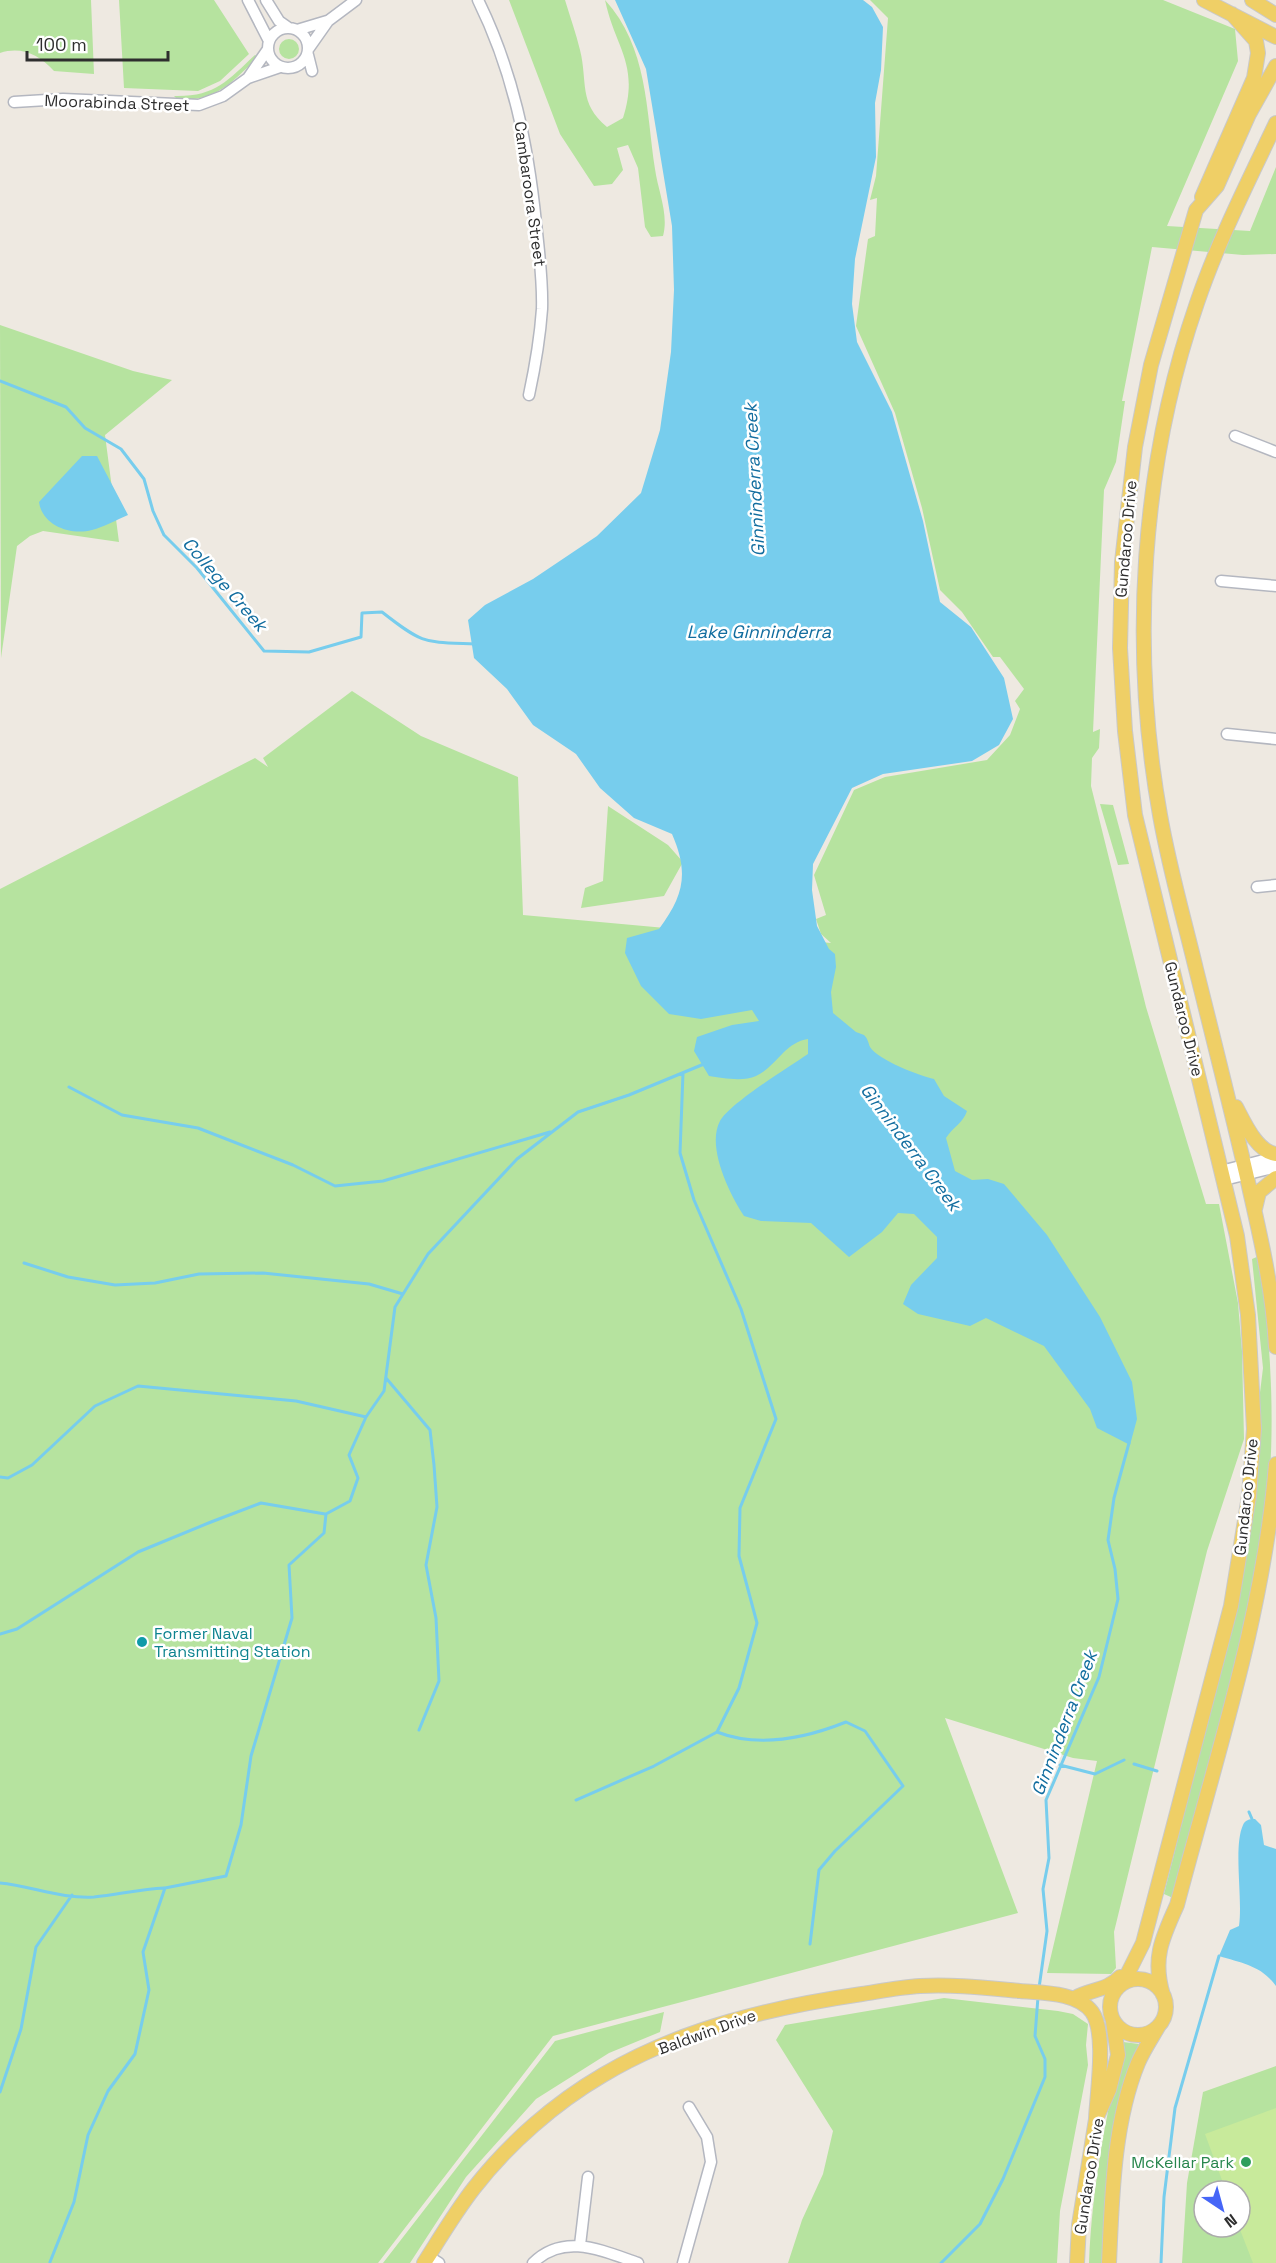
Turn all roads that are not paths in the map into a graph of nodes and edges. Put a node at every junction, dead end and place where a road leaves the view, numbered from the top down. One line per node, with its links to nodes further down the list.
1 (248, 0): 12 (street)
2 (266, 0): 10 (street)
3 (356, 0): 9 (street)
4 (478, 0): 22 (street, Cambaroora Street)
5 (1204, 0): 7 (main road)
6 (1252, 0): 8 (main road)
7 (1232, 14): 11 (main road); 21 (main road)
8 (1276, 15)
9 (328, 21): 10 (street); 13 (street)
10 (293, 29): 12 (street); 13 (street)
11 (1276, 37)
12 (269, 45): 15 (street); 17 (street)
13 (308, 52): 15 (street); 16 (street)
14 (1276, 66): 21 (main road, Gundaroo Drive)
15 (283, 68): 17 (street); 18 (street)
16 (312, 70)
17 (248, 78): 19 (street, Moorabinda Street)
18 (297, 78)
19 (14, 102)
20 (1276, 123): 31 (main road, Gundaroo Drive)
21 (1196, 210): 35 (main road, Gundaroo Drive)
22 (529, 395)
23 (1235, 436): 24 (street)
24 (1276, 452)
25 (1221, 581): 26 (street)
26 (1276, 586)
27 (1227, 734): 28 (street)
28 (1276, 739)
29 (1276, 885): 30 (street)
30 (1257, 887)
31 (1225, 1083): 32 (main road); 34 (main road, Gundaroo Drive)
32 (1276, 1156): 34 (street)
33 (1276, 1167): 34 (street)
34 (1245, 1170): 35 (street); 37 (main road, Gundaroo Drive)
35 (1223, 1176): 40 (main road, Gundaroo Drive)
36 (1276, 1178): 37 (main road)
37 (1255, 1212): 38 (main road, Gundaroo Drive)
38 (1276, 1347)
39 (1276, 1464): 42 (main road, Gundaroo Drive)
40 (1143, 1943): 41 (main road, Gundaroo Drive); 43 (main road, Baldwin Drive)
41 (1123, 1983): 42 (main road); 44 (main road)
42 (1163, 1995): 45 (main road)
43 (1076, 1998): 47 (main road); 50 (main road, Baldwin Drive)
44 (1113, 2021): 45 (main road); 47 (main road, Gundaroo Drive)
45 (1158, 2027): 55 (main road, Gundaroo Drive)
46 (689, 2108): 53 (street)
47 (1096, 2119): 54 (main road, Gundaroo Drive)
48 (588, 2177): 49 (street)
49 (580, 2245): 51 (street); 52 (street)
50 (431, 2261)
51 (533, 2263)
52 (639, 2263)
53 (683, 2263)
54 (1077, 2263)
55 (1109, 2263)

